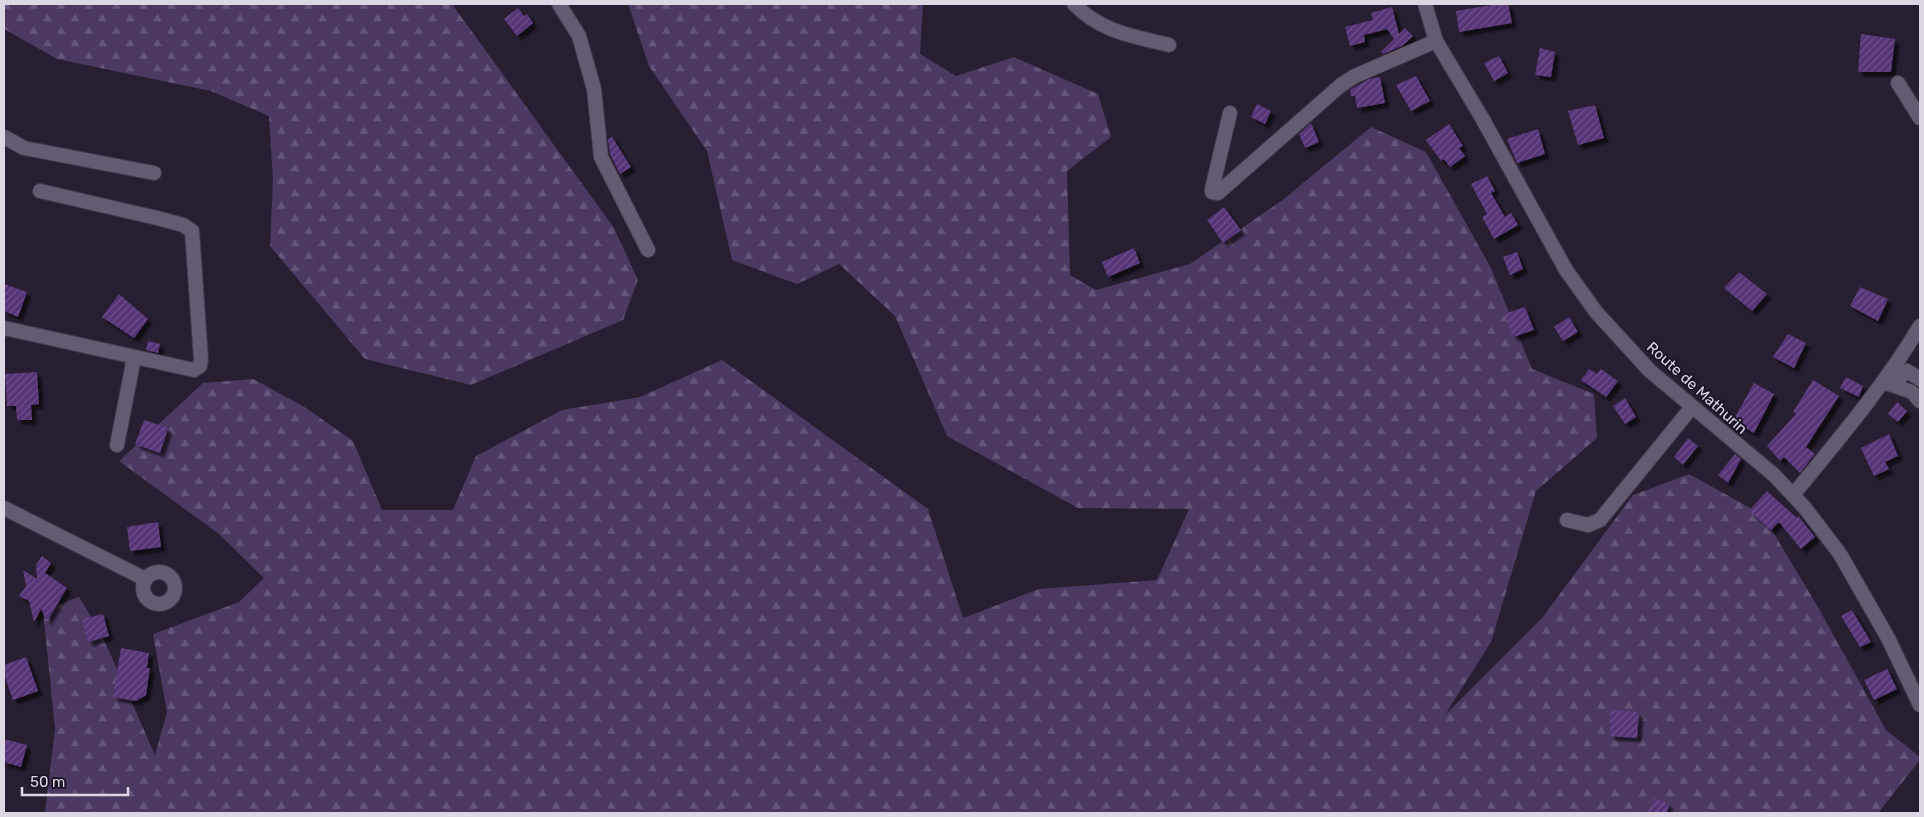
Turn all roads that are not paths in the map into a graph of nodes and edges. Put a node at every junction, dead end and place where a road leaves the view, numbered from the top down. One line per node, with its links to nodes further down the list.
1 (559, 4): 12 (street)
2 (1074, 4): 5 (street)
3 (1425, 4): 4 (street, Route de Mathurin)
4 (1436, 41): 7 (street); 19 (street, Route de Mathurin)
5 (1169, 45)
6 (1898, 84): 8 (street)
7 (1230, 113)
8 (1920, 118)
9 (4, 137): 10 (street)
10 (154, 173)
11 (40, 191): 15 (street)
12 (648, 250)
13 (1920, 326): 17 (street)
14 (4, 328): 15 (street)
15 (134, 358): 20 (street)
16 (1920, 379): 17 (street)
17 (1889, 384): 18 (street); 21 (street)
18 (1920, 401)
19 (1692, 407): 21 (street, Route de Mathurin); 23 (street)
20 (117, 445)
21 (1794, 494): 25 (street, Route de Mathurin)
22 (4, 508): 24 (street)
23 (1567, 520)
24 (144, 579)
25 (1920, 705)

